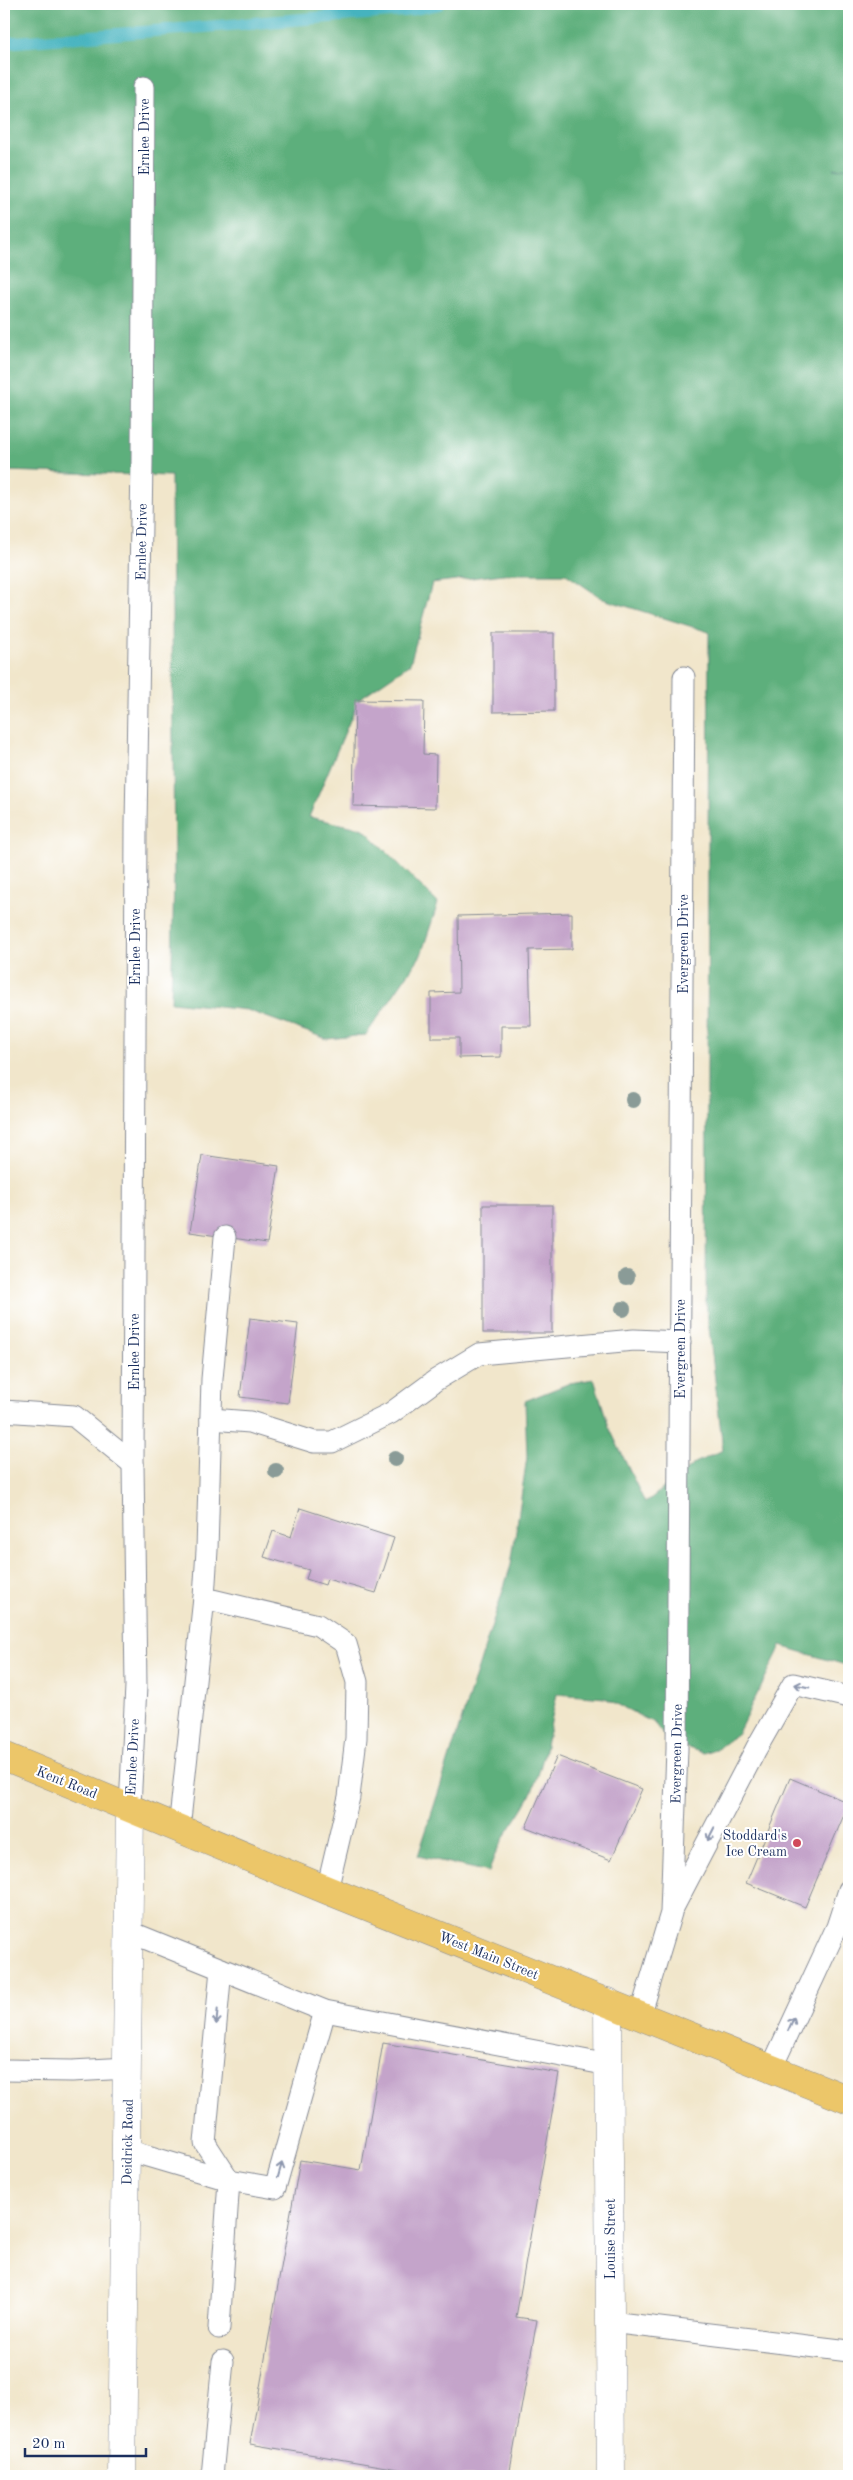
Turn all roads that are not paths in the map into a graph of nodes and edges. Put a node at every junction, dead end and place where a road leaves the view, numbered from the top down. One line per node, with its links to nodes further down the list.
1 (144, 87): 7 (lane, Ernlee Drive)
2 (684, 677): 4 (lane, Evergreen Drive)
3 (225, 1237): 6 (lane)
4 (680, 1342): 6 (lane); 15 (lane, Evergreen Drive)
5 (4, 1410): 7 (lane)
6 (211, 1419): 8 (lane)
7 (133, 1464): 11 (lane, Ernlee Drive)
8 (204, 1598): 12 (lane); 13 (lane)
9 (849, 1697): 15 (lane, one-way to 15)
10 (4, 1756): 11 (main road, Kent Road)
11 (130, 1807): 12 (main road, West Main Street); 16 (street, Deidrick Road)
12 (179, 1829): 13 (main road, West Main Street)
13 (327, 1890): 18 (main road, West Main Street)
14 (849, 1890): 23 (lane, one-way to 14)
15 (671, 1912): 20 (lane, Evergreen Drive)
16 (130, 1932): 17 (lane); 22 (street, Deidrick Road)
17 (221, 1969): 19 (lane); 27 (lane, one-way to 27)
18 (608, 2002): 20 (main road, West Main Street); 21 (street, Louise Street)
19 (325, 2011): 21 (lane); 27 (lane, one-way to 19)
20 (640, 2016): 23 (main road, West Main Street)
21 (609, 2066): 28 (street, Louise Street)
22 (128, 2068): 24 (lane); 26 (street, Deidrick Road)
23 (772, 2069): 25 (main road, West Main Street)
24 (4, 2070)
25 (849, 2100)
26 (127, 2150): 27 (lane); 32 (street, Deidrick Road)
27 (228, 2180): 29 (lane)
28 (610, 2322): 30 (lane); 34 (street, Louise Street)
29 (219, 2328)
30 (849, 2351)
31 (223, 2361): 33 (lane)
32 (122, 2476)
33 (212, 2476)
34 (611, 2476)

